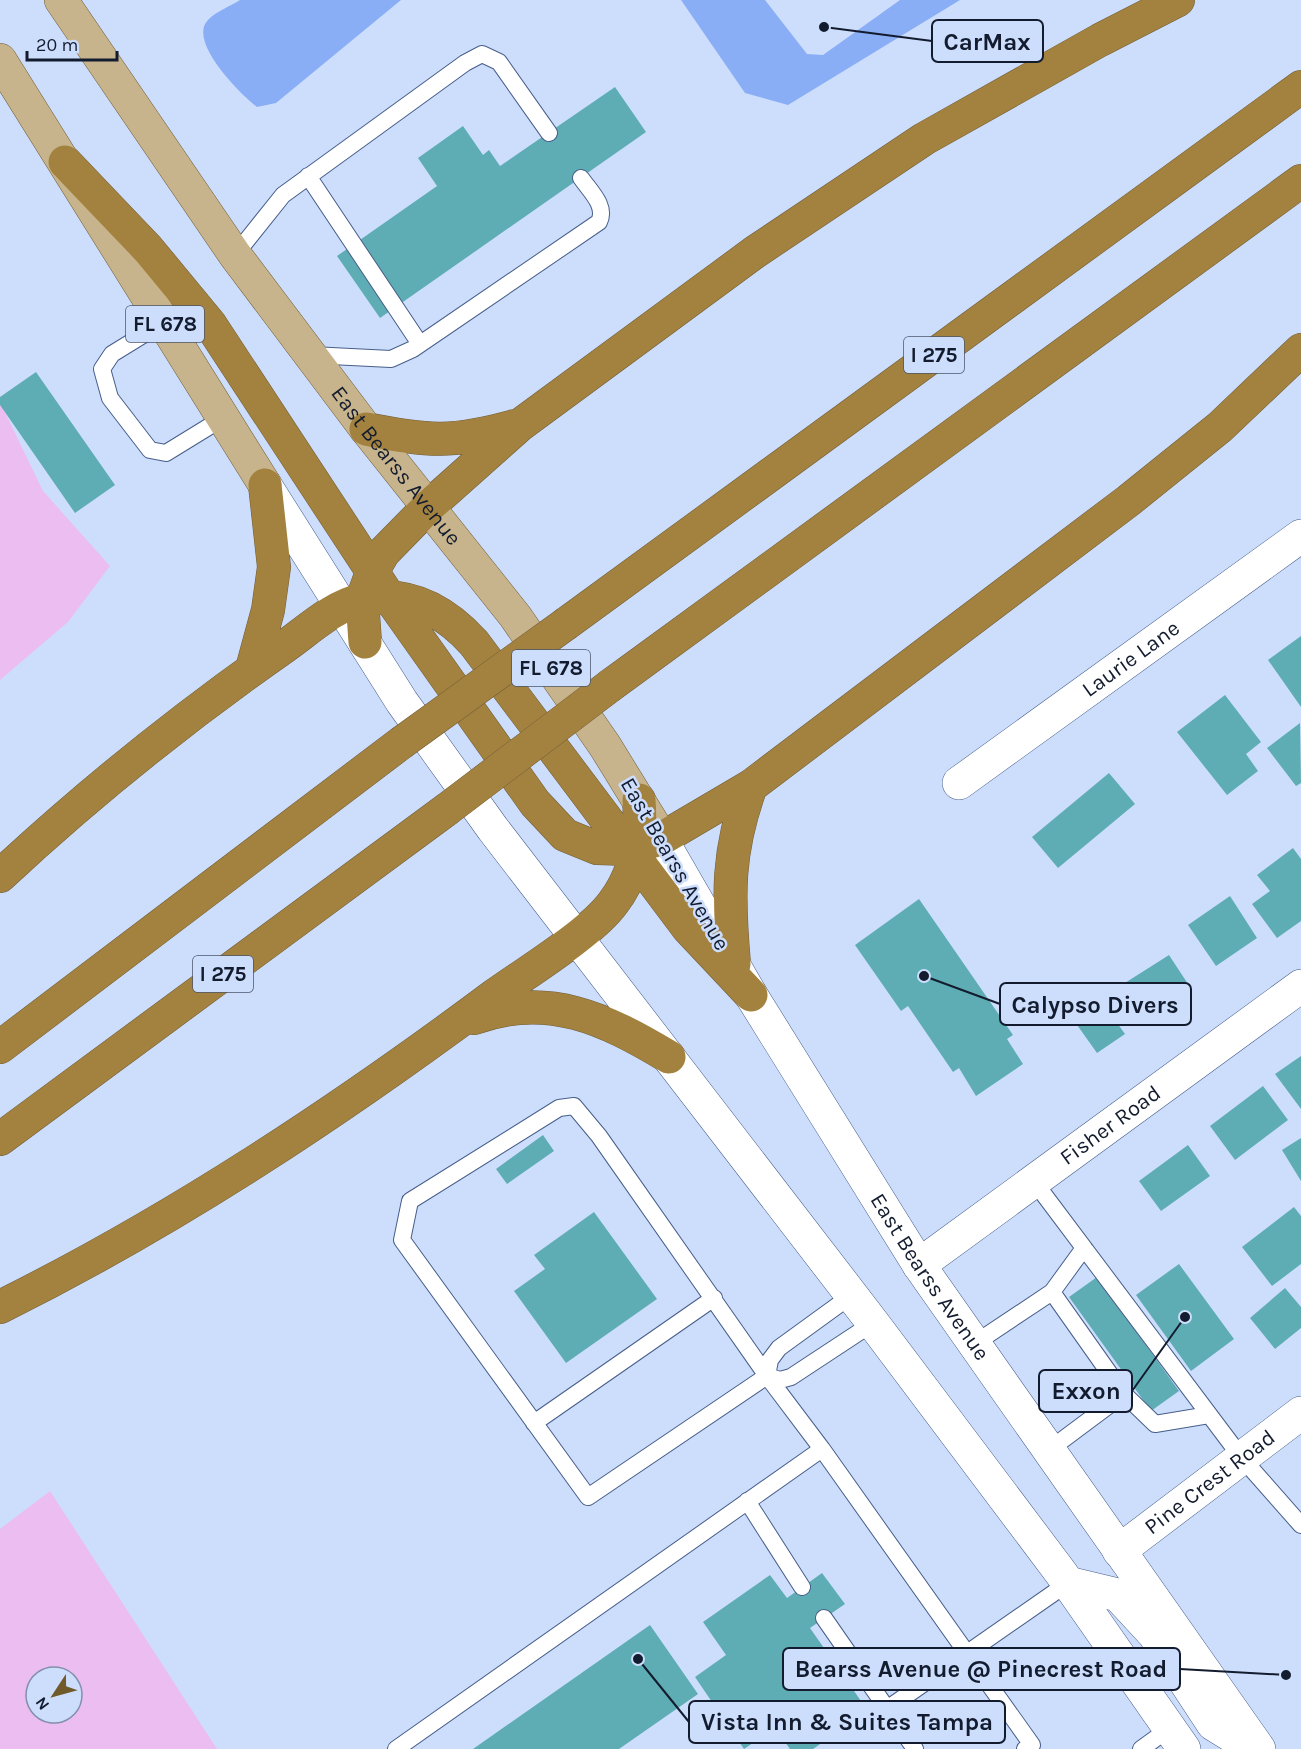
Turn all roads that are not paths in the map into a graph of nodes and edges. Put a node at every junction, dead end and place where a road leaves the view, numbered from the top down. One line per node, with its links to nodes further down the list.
1 (61, 0): 10 (main road, East Bearss Avenue / FL 678)
2 (1178, 0): 16 (highway)
3 (0, 60): 6 (main road, FL 678)
4 (1301, 87): 33 (highway, I 275, bridge)
5 (549, 133): 7 (lane)
6 (65, 162): 11 (main road, FL 678); 21 (highway)
7 (308, 176): 10 (lane); 12 (lane)
8 (581, 178): 12 (lane)
9 (1301, 181): 35 (highway, I 275, bridge)
10 (235, 255): 14 (main road, East Bearss Avenue / FL 678)
11 (164, 322): 15 (main road, FL 678); 15 (lane)
12 (420, 344): 14 (lane)
13 (1301, 350): 25 (highway)
14 (310, 355): 17 (main road, East Bearss Avenue / FL 678)
15 (223, 418): 18 (main road, FL 678)
16 (520, 425): 17 (highway); 19 (highway)
17 (366, 429): 19 (main road, East Bearss Avenue / FL 678)
18 (265, 485): 21 (main road, FL 678); 23 (highway)
19 (428, 507): 21 (highway); 26 (main road, East Bearss Avenue / FL 678)
20 (1301, 536): 24 (main road, Laurie Lane)
21 (366, 594): 22 (highway); 23 (highway); 26 (highway); 26 (highway)
22 (365, 642): 28 (main road)
23 (252, 669): 27 (highway)
24 (959, 783)
25 (751, 786): 26 (highway); 29 (highway)
26 (640, 848): 28 (highway); 29 (main road, East Bearss Avenue / FL 678); 31 (highway)
27 (0, 876)
28 (575, 937): 32 (highway); 34 (main road)
29 (734, 964): 31 (main road, East Bearss Avenue / FL 678)
30 (1301, 986): 36 (main road, Fisher Road)
31 (752, 995): 38 (main road, East Bearss Avenue / FL 678)
32 (455, 1025): 34 (highway); 42 (highway)
33 (0, 1047)
34 (669, 1057): 40 (main road)
35 (0, 1139)
36 (1033, 1180): 37 (lane); 38 (main road, Fisher Road)
37 (1084, 1248): 39 (lane); 48 (lane)
38 (919, 1265): 44 (main road, East Bearss Avenue / FL 678)
39 (1052, 1292): 44 (lane); 46 (lane)
40 (852, 1295): 43 (main road); 45 (lane)
41 (714, 1298): 45 (lane); 49 (lane); 49 (lane)
42 (0, 1307)
43 (873, 1323): 45 (lane); 56 (main road)
44 (974, 1344): 51 (main road, East Bearss Avenue / FL 678)
45 (767, 1376): 49 (lane); 50 (lane)
46 (1124, 1394): 48 (lane); 51 (lane)
47 (1301, 1413): 52 (main road, Pine Crest Road)
48 (1209, 1415): 52 (lane)
49 (534, 1423)
50 (822, 1449): 53 (lane); 59 (lane)
51 (1049, 1450): 55 (main road, East Bearss Avenue / FL 678)
52 (1241, 1458): 54 (lane); 55 (main road, Pine Crest Road)
53 (747, 1501): 57 (lane); 62 (lane)
54 (1301, 1525)
55 (1119, 1551): 67 (main road, East Bearss Avenue / FL 678)
56 (1068, 1583): 59 (lane); 61 (main road); 66 (main road)
57 (802, 1587)
58 (824, 1618): 60 (lane)
59 (968, 1651): 60 (lane); 64 (lane)
60 (887, 1709): 63 (lane)
61 (1177, 1739): 65 (lane)
62 (396, 1749)
63 (915, 1749)
64 (1025, 1749)
65 (1141, 1749)
66 (1253, 1749)
67 (1259, 1749)

